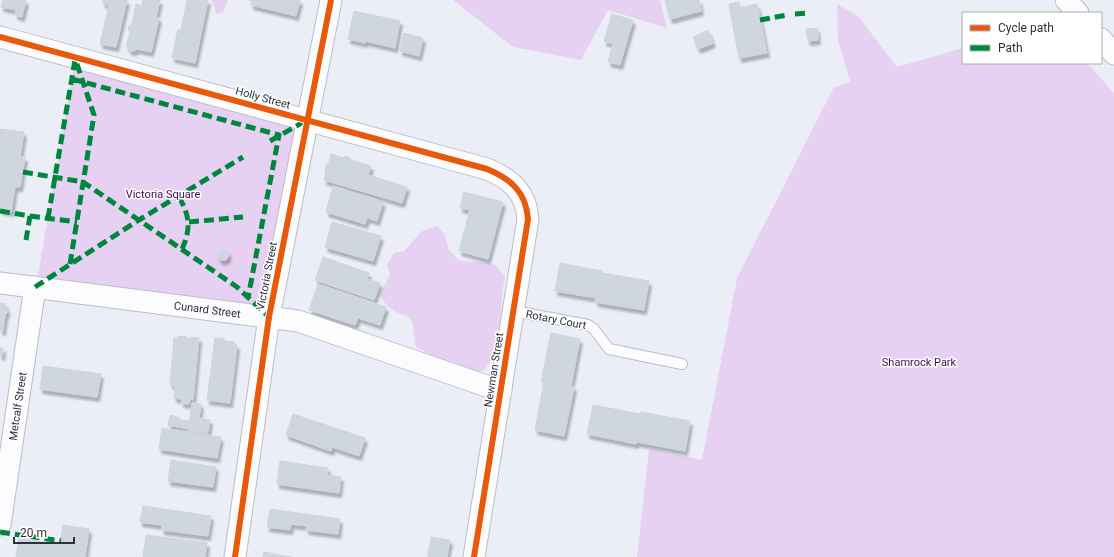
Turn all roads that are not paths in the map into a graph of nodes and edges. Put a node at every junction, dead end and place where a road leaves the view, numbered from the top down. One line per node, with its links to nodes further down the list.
1 (331, 0): 7 (street, Victoria Street)
2 (1066, 0): 3 (street)
3 (1077, 12)
4 (0, 37): 7 (street, Holly Street)
5 (1102, 40): 6 (street)
6 (1114, 54)
7 (307, 120): 8 (street, Holly Street); 12 (street, Victoria Street)
8 (517, 188): 11 (street, Newman Street)
9 (0, 283): 10 (street, Cunard Street)
10 (36, 287): 12 (street, Cunard Street); 15 (street, Metcalf Street)
11 (514, 311): 13 (lane, Rotary Court); 14 (street, Newman Street)
12 (269, 317): 14 (street, Cunard Street); 16 (street, Victoria Street)
13 (682, 364)
14 (501, 391): 17 (street, Newman Street)
15 (0, 525)
16 (235, 557)
17 (474, 557)

